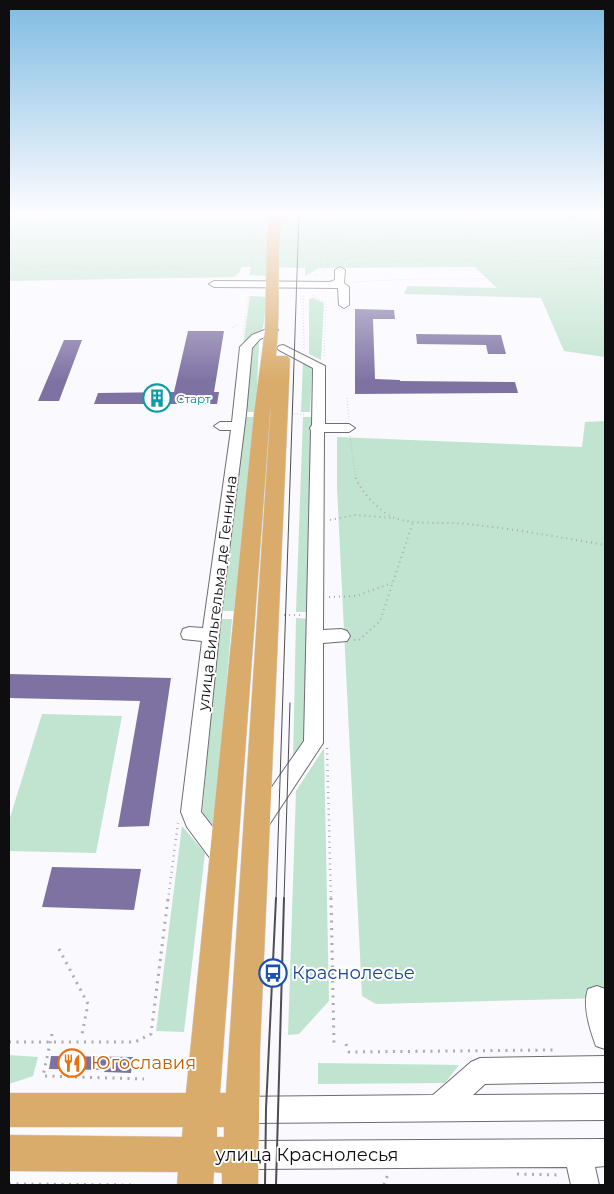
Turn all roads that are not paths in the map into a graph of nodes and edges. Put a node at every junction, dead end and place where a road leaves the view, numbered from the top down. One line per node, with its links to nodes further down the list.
1 (282, 270): 6 (main road, улица Вильгельма де Геннина)
2 (288, 270): 6 (main road, улица Вильгельма де Геннина)
3 (341, 270): 5 (lane)
4 (214, 284): 6 (lane)
5 (336, 285): 6 (street); 7 (street)
6 (288, 289): 8 (main road, улица Вильгельма де Геннина); 9 (main road, улица Вильгельма де Геннина)
7 (344, 305)
8 (272, 330): 11 (street, улица Вильгельма де Геннина); 19 (main road, улица Вильгельма де Геннина)
9 (283, 348): 12 (street); 18 (main road, улица Вильгельма де Геннина)
10 (220, 426): 11 (street)
11 (238, 426): 15 (street, улица Вильгельма де Геннина)
12 (316, 428): 13 (street); 17 (street)
13 (349, 428)
14 (188, 634): 15 (street)
15 (212, 634): 19 (street, улица Вильгельма де Геннина)
16 (341, 636): 17 (street)
17 (315, 637): 18 (street)
18 (256, 828): 27 (main road, улица Вильгельма де Геннина)
19 (224, 860): 25 (main road, улица Вильгельма де Геннина)
20 (597, 998): 21 (street)
21 (605, 1037)
22 (605, 1069): 23 (street)
23 (440, 1106): 24 (street); 27 (street)
24 (605, 1107)
25 (201, 1109): 26 (main road); 27 (main road); 31 (main road, улица Вильгельма де Геннина)
26 (9, 1110)
27 (242, 1110): 32 (main road, улица Вильгельма де Геннина)
28 (9, 1153): 31 (main road, улица Краснолесья)
29 (578, 1153): 30 (street, улица Краснолесья); 32 (street, улица Краснолесья); 33 (street)
30 (605, 1153)
31 (196, 1170): 32 (main road, улица Краснолесья)
32 (240, 1170)
33 (585, 1185)

